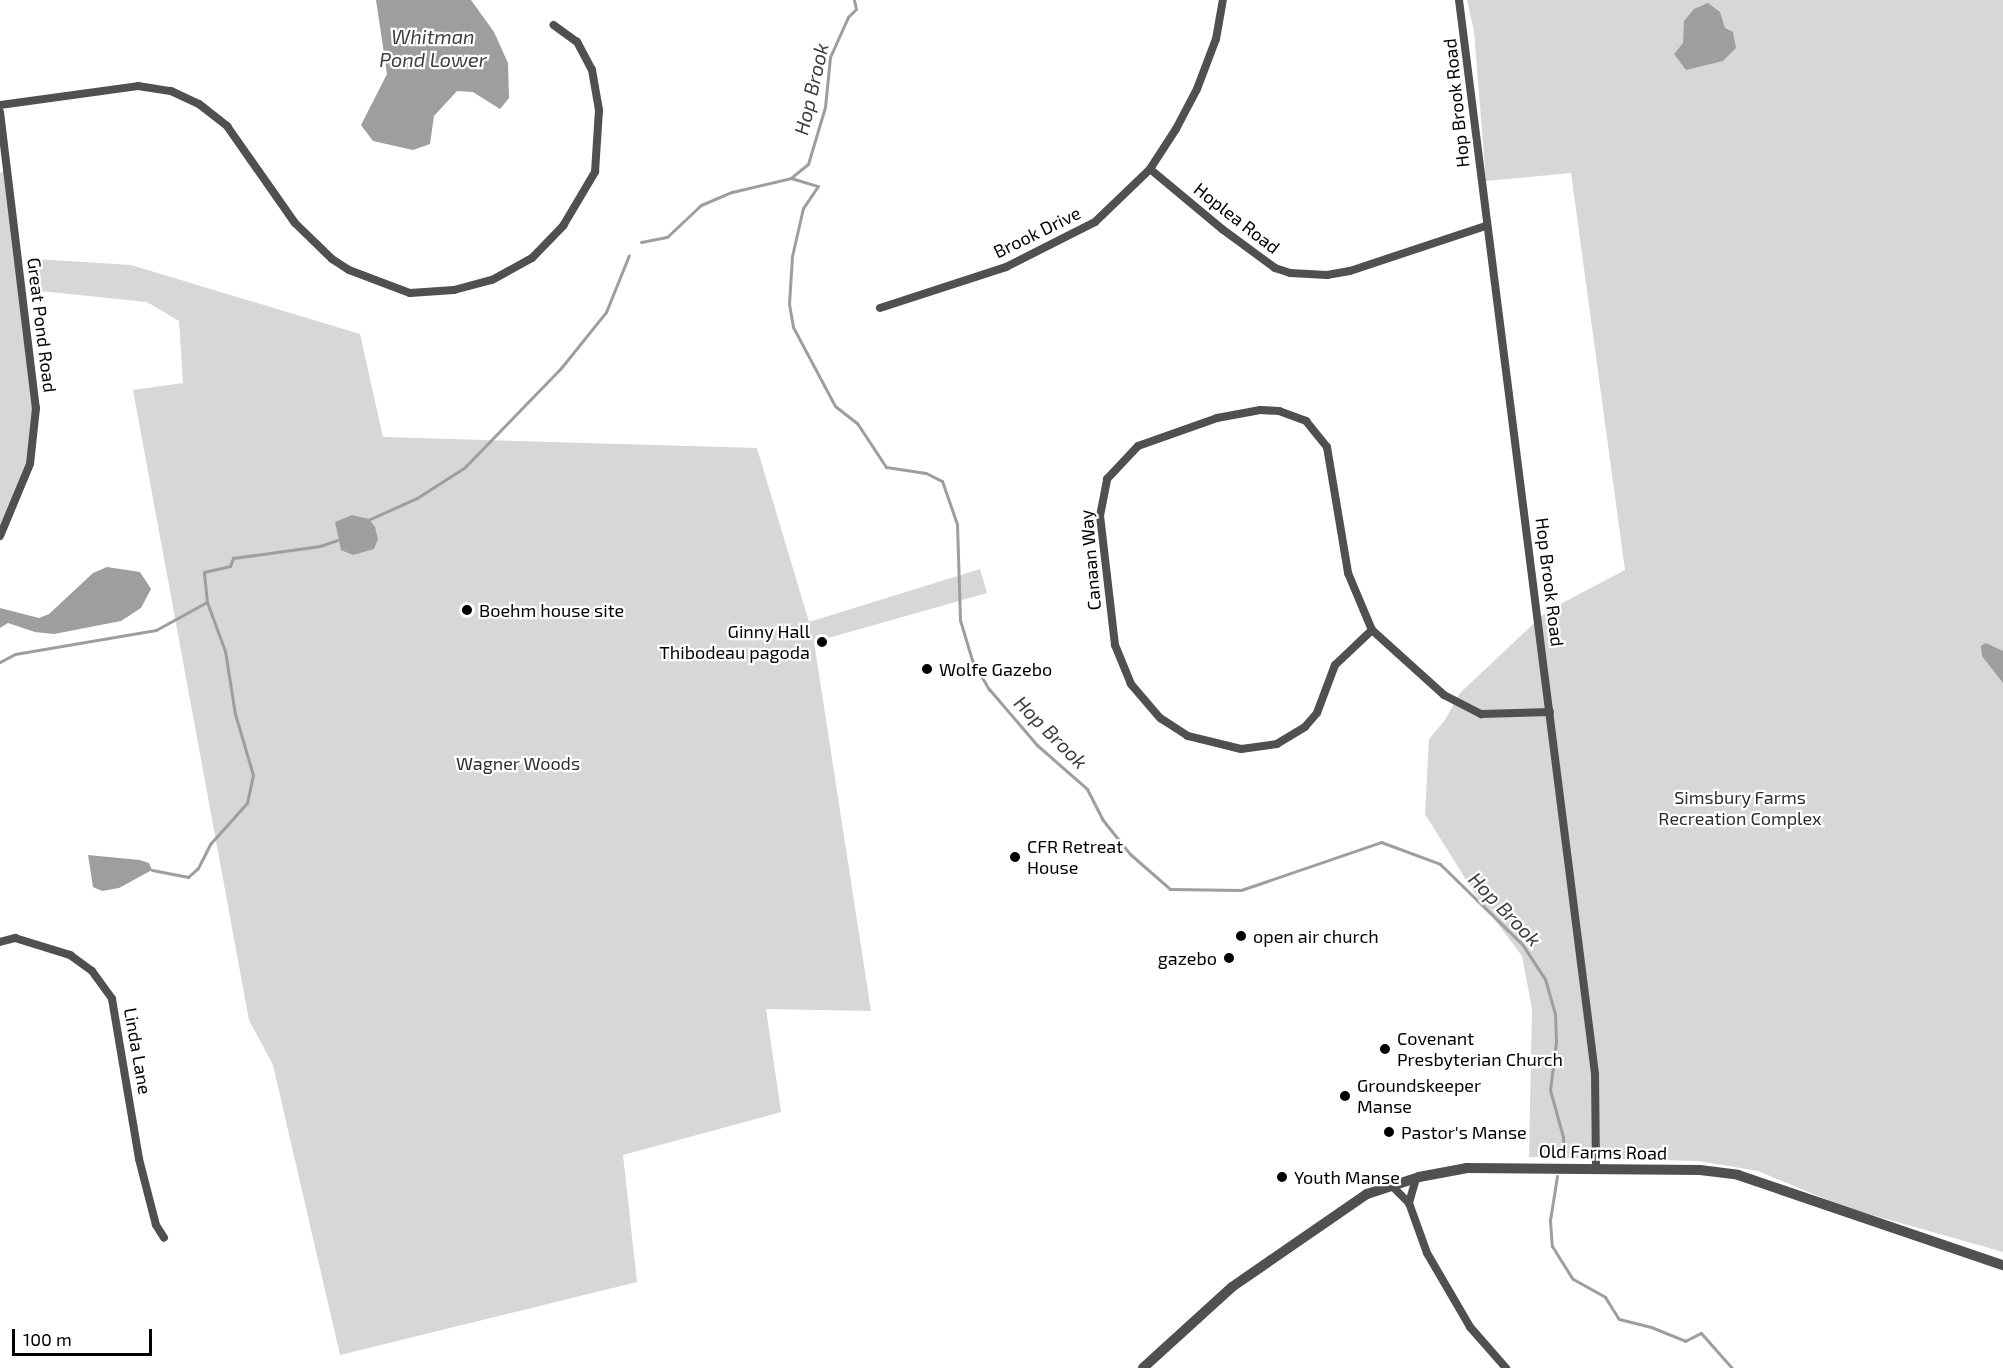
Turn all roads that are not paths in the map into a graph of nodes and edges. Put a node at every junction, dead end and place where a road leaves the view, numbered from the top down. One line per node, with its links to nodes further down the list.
1 (1224, 0): 6 (street, Brook Drive)
2 (1459, 0): 7 (street, Hop Brook Road)
3 (554, 25): 4 (street)
4 (0, 105)
5 (0, 112): 9 (street, Great Pond Road)
6 (1150, 169): 7 (street, Hoplea Road); 8 (street, Brook Drive)
7 (1485, 226): 11 (street, Hop Brook Road)
8 (880, 308)
9 (0, 536)
10 (1372, 630): 10 (street, Canaan Way); 11 (street, Canaan Way)
11 (1550, 712): 13 (street, Hop Brook Road)
12 (0, 942): 17 (street, Linda Lane)
13 (1596, 1168): 14 (street, Old Farms Road); 18 (street, Old Farms Road)
14 (1416, 1179): 15 (street, Old Farms Road); 16 (street)
15 (1392, 1186): 16 (street); 19 (street, Old Farms Road)
16 (1409, 1203): 20 (street)
17 (164, 1238)
18 (2003, 1265)
19 (1143, 1368)
20 (1506, 1368)

